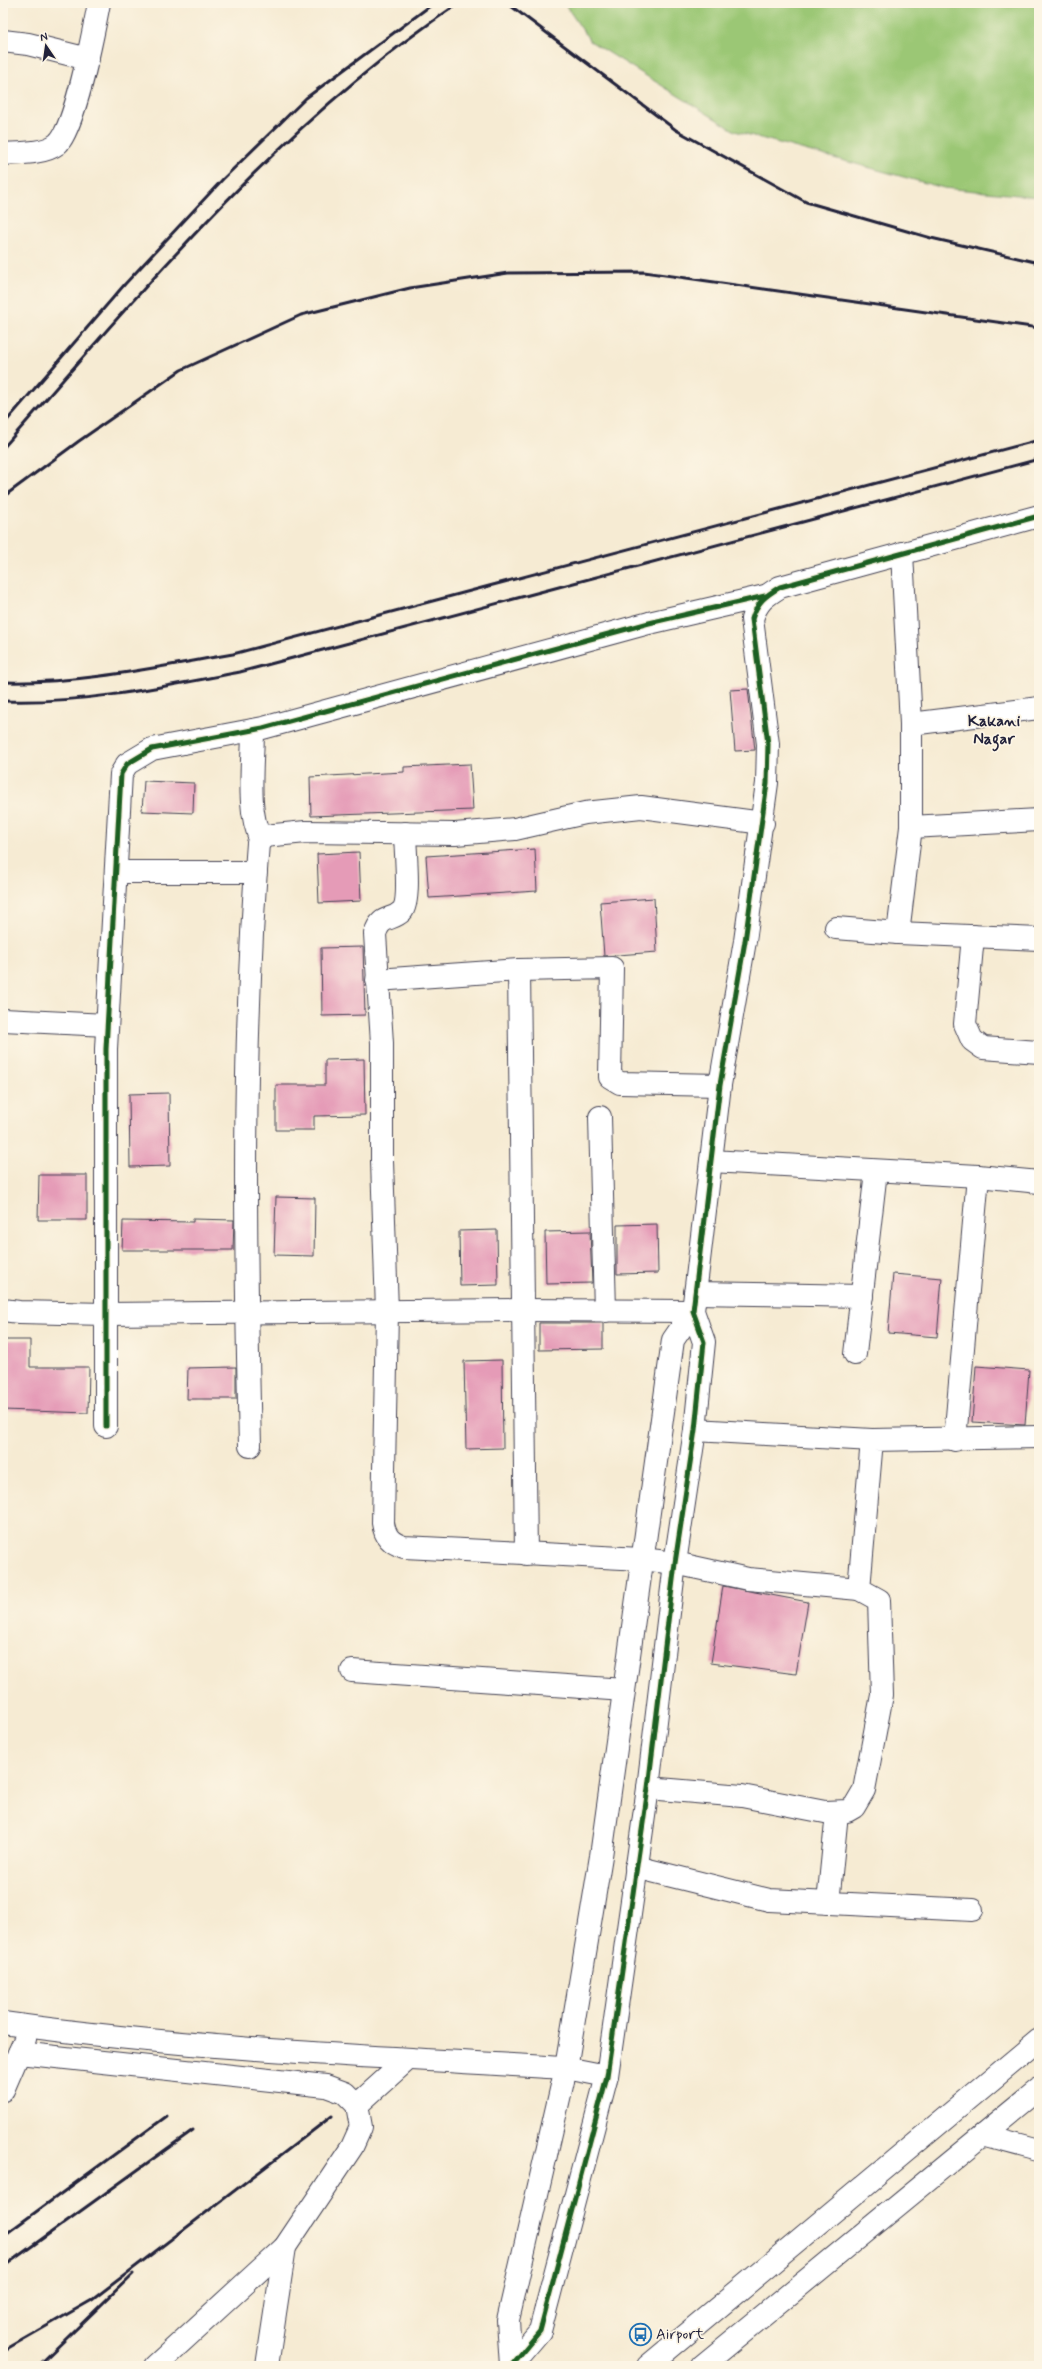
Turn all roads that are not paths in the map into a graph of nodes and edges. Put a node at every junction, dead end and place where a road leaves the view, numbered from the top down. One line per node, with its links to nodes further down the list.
1 (99, 3): 3 (street)
2 (3, 41): 3 (street)
3 (88, 59): 4 (street)
4 (3, 154)
5 (1039, 516): 6 (street)
6 (902, 553): 7 (street); 9 (street)
7 (765, 596): 10 (street); 12 (street)
8 (1039, 708): 9 (street)
9 (911, 724): 13 (street)
10 (253, 730): 15 (street); 16 (street)
11 (1039, 820): 13 (street)
12 (763, 823): 14 (street); 27 (street)
13 (911, 827): 19 (street)
14 (405, 833): 15 (street); 23 (street)
15 (261, 840): 17 (street)
16 (117, 872): 17 (street); 25 (street)
17 (256, 872): 39 (street)
18 (836, 928): 19 (street)
19 (898, 933): 20 (street)
20 (973, 936): 21 (street); 26 (street)
21 (1039, 939)
22 (519, 970): 23 (street); 27 (street); 37 (street)
23 (378, 980): 36 (street)
24 (3, 1020): 25 (street)
25 (107, 1025): 40 (street)
26 (1039, 1052)
27 (720, 1085): 29 (street)
28 (600, 1117): 38 (street)
29 (711, 1161): 30 (street); 34 (street)
30 (876, 1171): 31 (street); 33 (street)
31 (978, 1176): 32 (street); 46 (street)
32 (1039, 1182)
33 (862, 1296): 34 (street); 41 (street)
34 (694, 1302): 38 (street); 43 (street); 49 (street)
35 (3, 1310): 40 (street)
36 (387, 1310): 37 (street); 39 (street); 48 (street)
37 (523, 1310): 38 (street); 48 (street)
38 (605, 1311)
39 (247, 1312): 40 (street); 47 (street)
40 (105, 1314): 42 (street)
41 (855, 1354)
42 (106, 1426)
43 (695, 1430): 45 (street); 50 (street)
44 (1039, 1438): 46 (street)
45 (872, 1440): 46 (street); 51 (street)
46 (955, 1440)
47 (250, 1446)
48 (526, 1554): 49 (street)
49 (642, 1559): 50 (street); 53 (street)
50 (675, 1563): 51 (street); 54 (street)
51 (859, 1589): 55 (street)
52 (352, 1671): 53 (street)
53 (624, 1690): 64 (street)
54 (648, 1788): 55 (street); 56 (street)
55 (837, 1813): 57 (street)
56 (636, 1867): 57 (street); 65 (street)
57 (828, 1903): 58 (street)
58 (972, 1910)
59 (3, 2022): 60 (street)
60 (30, 2026): 62 (street); 63 (street)
61 (1039, 2040): 75 (street)
62 (19, 2053): 67 (street); 68 (street)
63 (408, 2058): 64 (street); 68 (street)
64 (566, 2068): 65 (street); 74 (street)
65 (607, 2076): 74 (street)
66 (1039, 2089): 69 (street)
67 (3, 2090)
68 (357, 2105): 71 (street)
69 (983, 2135): 70 (street); 76 (street)
70 (1039, 2150)
71 (285, 2247): 72 (street); 73 (street)
72 (155, 2366)
73 (267, 2366)
74 (511, 2366)
75 (648, 2366)
76 (702, 2366)

